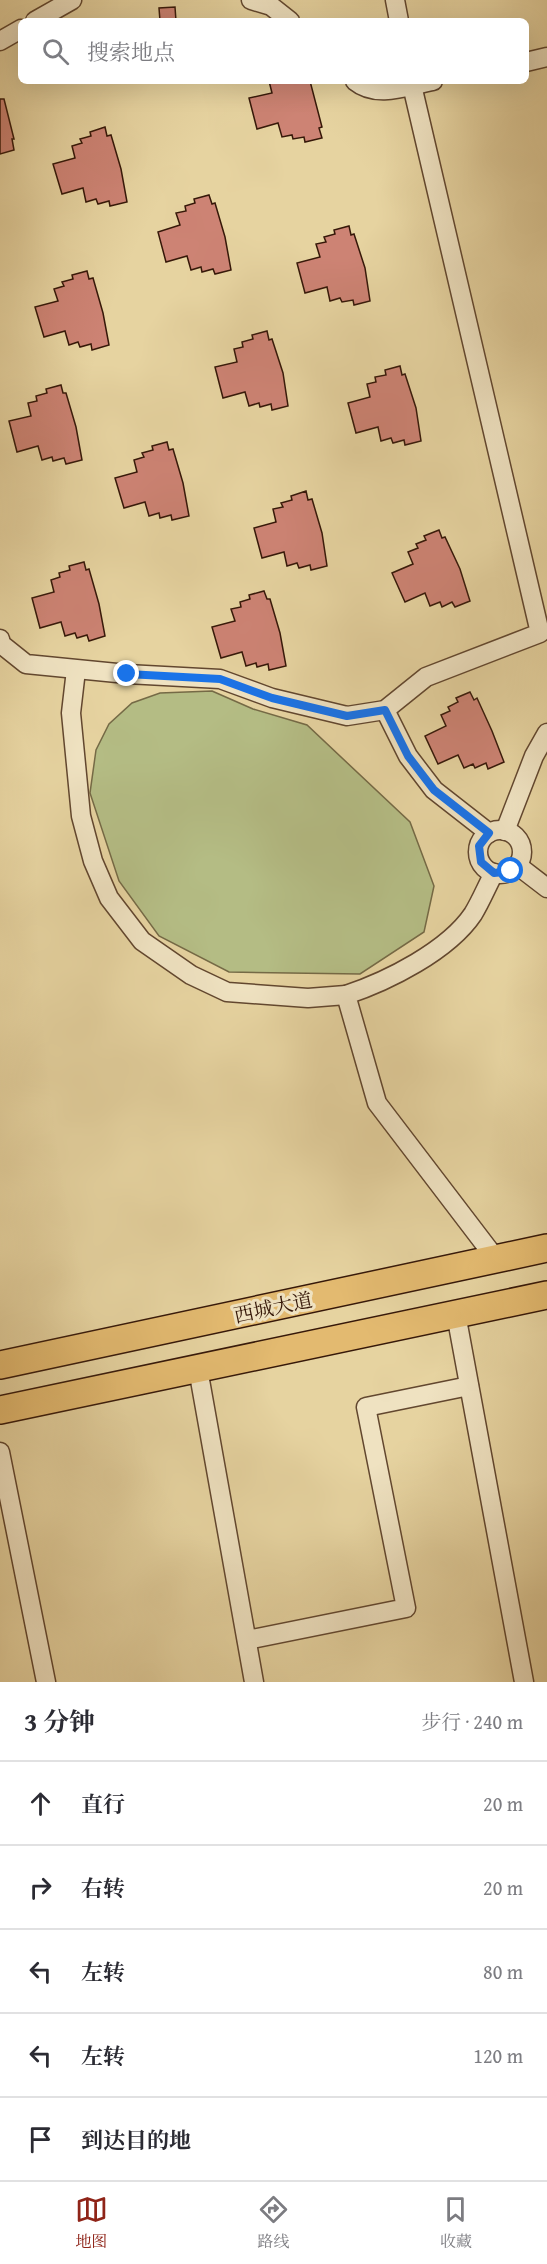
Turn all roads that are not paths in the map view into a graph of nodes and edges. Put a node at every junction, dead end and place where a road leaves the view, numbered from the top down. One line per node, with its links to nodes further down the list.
1 (72, 0): 4 (street)
2 (251, 0): 5 (street)
3 (395, 0): 6 (street)
4 (40, 18)
5 (286, 18)
6 (398, 18)
7 (18, 31): 8 (street)
8 (0, 41)
9 (547, 57): 10 (street)
10 (529, 61)
11 (359, 84): 12 (street)
12 (409, 84)
13 (412, 84): 16 (street)
14 (0, 639): 15 (street)
15 (76, 670): 16 (street); 22 (street)
16 (385, 710): 18 (street)
17 (547, 733): 18 (street)
18 (497, 832): 19 (street); 20 (street)
19 (517, 865): 20 (street); 21 (street)
20 (494, 873): 22 (street)
21 (547, 888)
22 (346, 995): 24 (street)
23 (547, 1248): 24 (highway, 西城大道)
24 (496, 1259): 27 (highway, 西城大道)
25 (547, 1295): 26 (highway)
26 (456, 1314): 28 (highway); 29 (street)
27 (0, 1365)
28 (198, 1369): 30 (highway); 32 (street)
29 (469, 1386): 32 (street); 35 (street)
30 (0, 1410)
31 (0, 1452): 33 (street)
32 (247, 1640): 34 (street)
33 (45, 1682)
34 (254, 1682)
35 (524, 1682)

